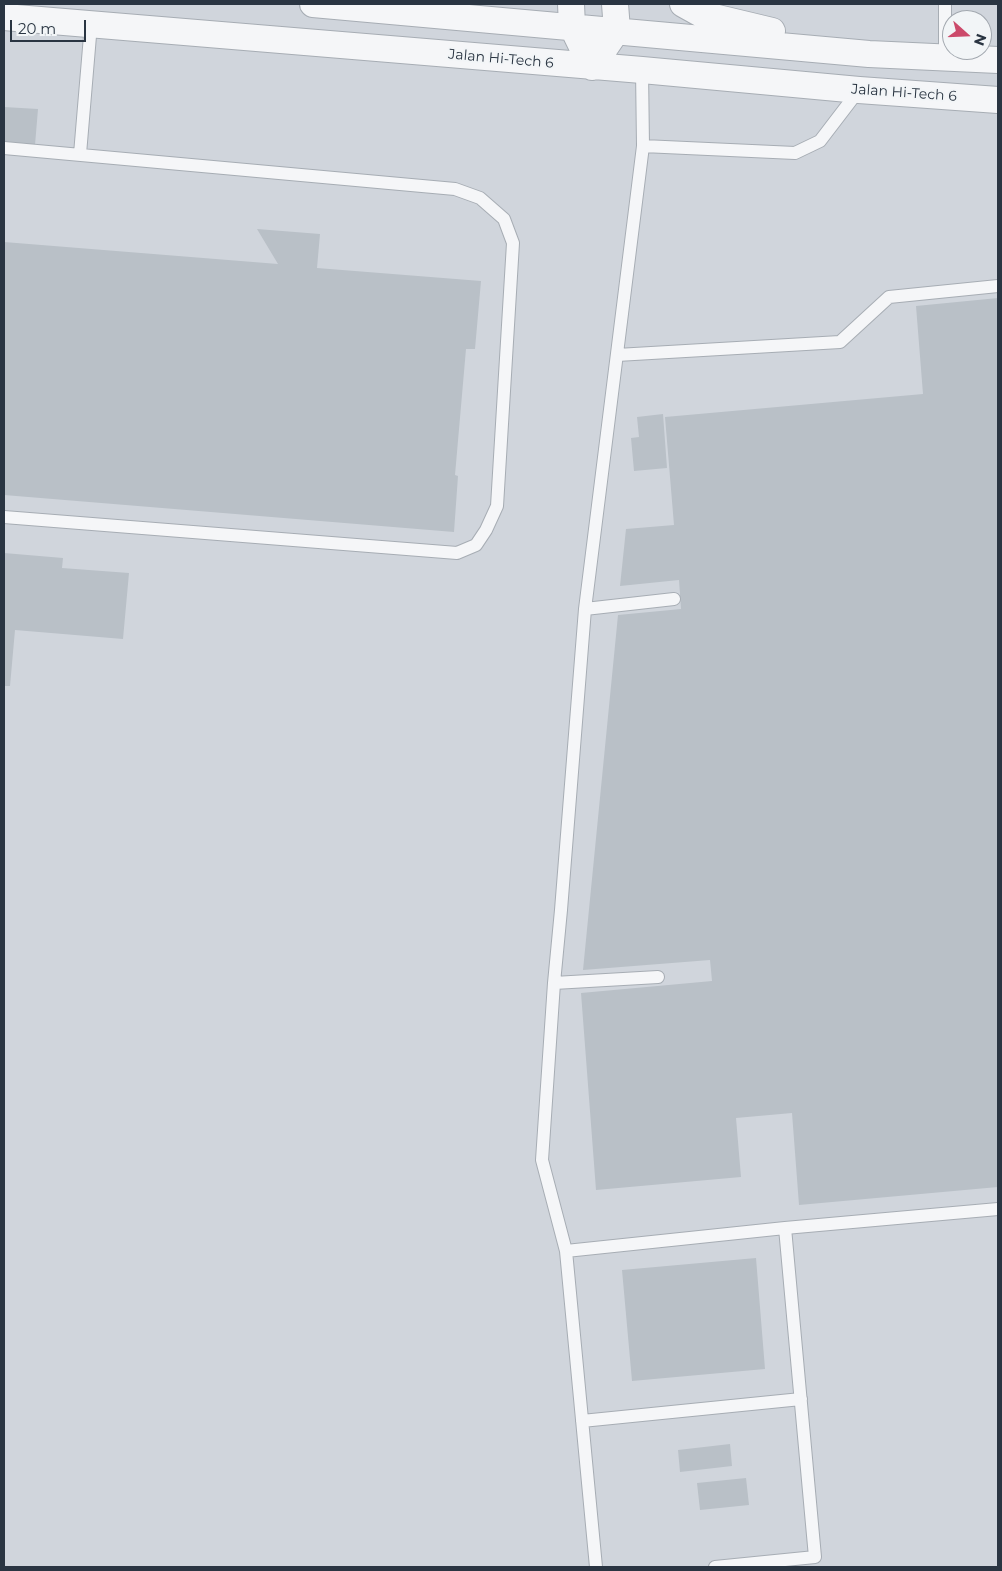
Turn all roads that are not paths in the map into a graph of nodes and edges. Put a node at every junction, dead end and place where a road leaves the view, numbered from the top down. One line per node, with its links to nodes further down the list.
1 (313, 4): 4 (street)
2 (614, 4): 7 (street)
3 (683, 4): 8 (street)
4 (571, 15): 7 (street); 10 (street)
5 (4, 17): 6 (street, Jalan Hi-Tech 6)
6 (91, 24): 10 (street, Jalan Hi-Tech 6); 16 (lane)
7 (617, 30): 8 (street); 10 (street)
8 (869, 54): 9 (street)
9 (942, 57)
10 (592, 67): 11 (street, Jalan Hi-Tech 6)
11 (642, 70): 12 (street, Jalan Hi-Tech 6); 14 (lane)
12 (859, 90): 13 (street, Jalan Hi-Tech 6); 14 (lane)
13 (998, 100)
14 (643, 146): 18 (lane)
15 (4, 148): 16 (lane)
16 (80, 154): 19 (lane)
17 (998, 286): 18 (lane)
18 (617, 355): 21 (lane)
19 (4, 517)
20 (674, 599): 21 (lane)
21 (585, 609): 23 (lane)
22 (658, 977): 23 (lane)
23 (554, 983): 26 (lane)
24 (998, 1209): 25 (lane)
25 (785, 1228): 26 (lane); 27 (lane)
26 (566, 1251): 28 (lane)
27 (801, 1399): 28 (lane); 30 (lane)
28 (582, 1421): 29 (lane)
29 (596, 1567)
30 (715, 1567)

